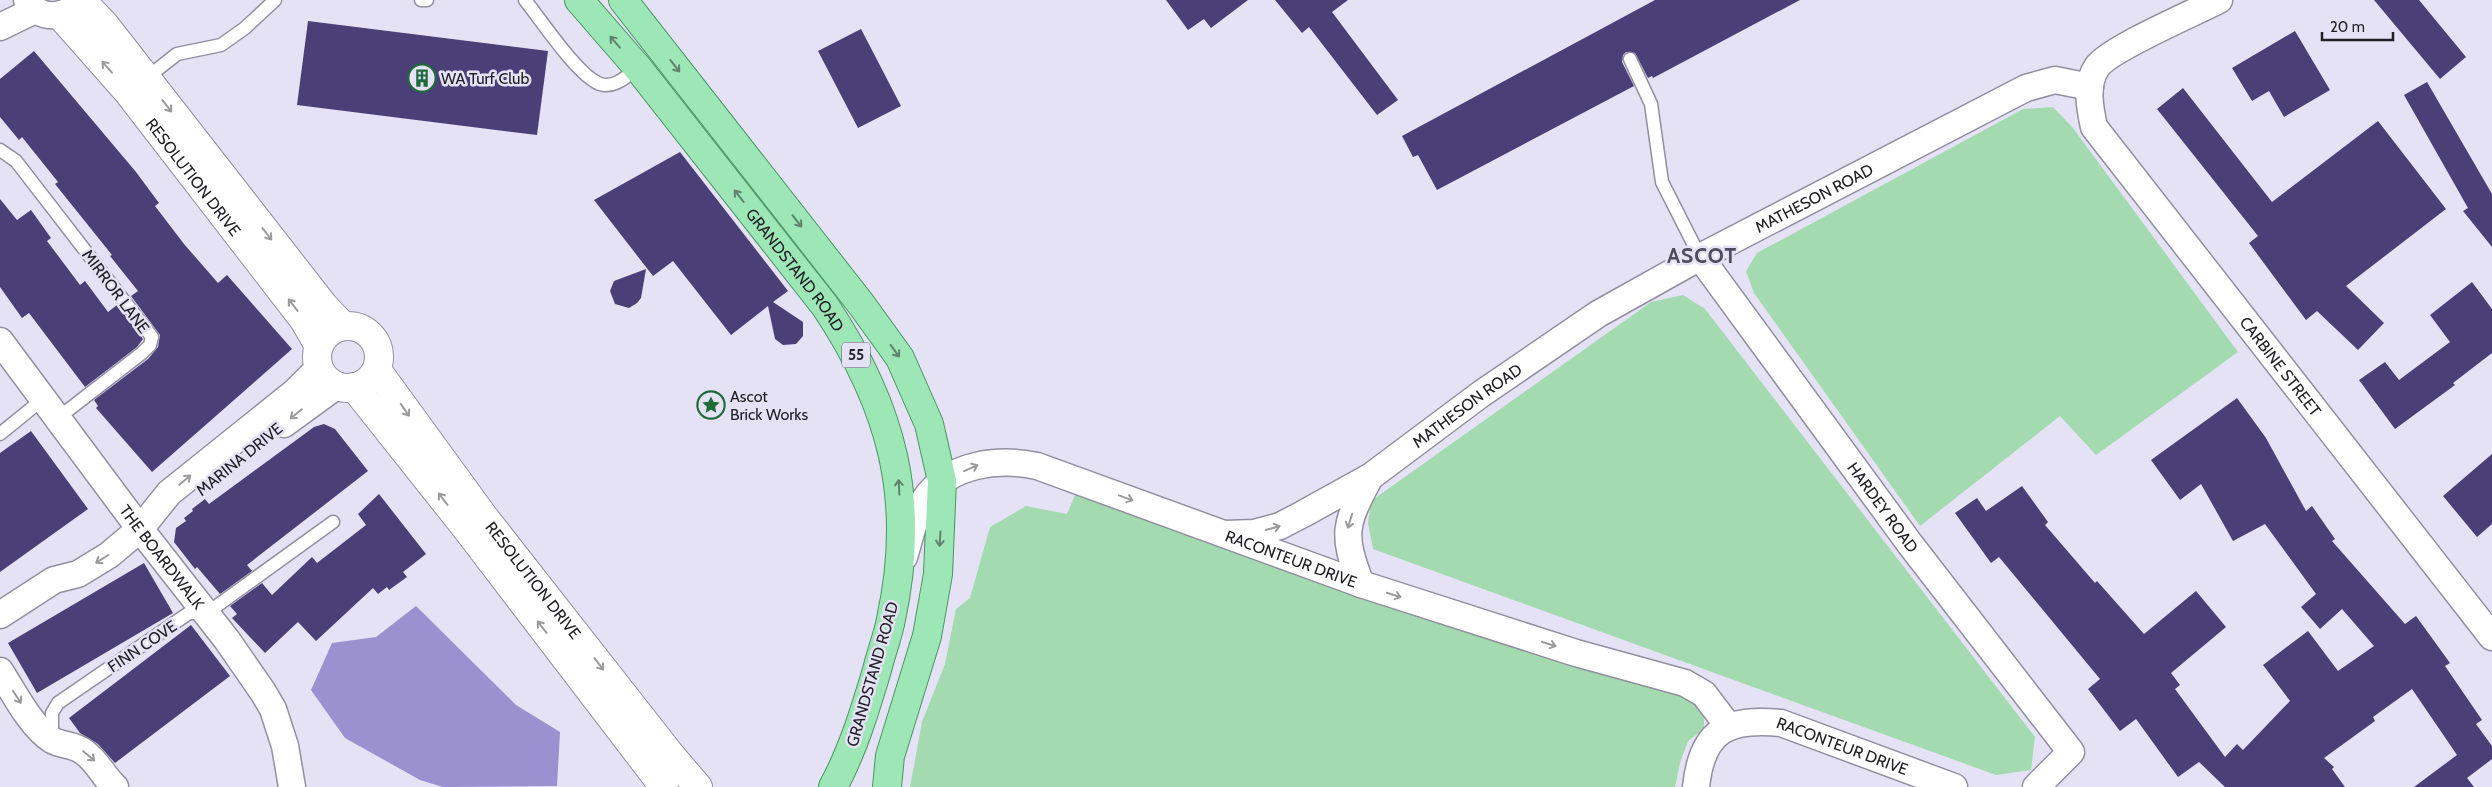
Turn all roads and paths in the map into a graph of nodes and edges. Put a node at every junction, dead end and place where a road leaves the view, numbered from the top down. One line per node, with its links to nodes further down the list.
1 (275, 0): 12 (lane)
2 (421, 0): 3 (lane)
3 (426, 0)
4 (525, 0): 11 (lane)
5 (579, 0): 11 (main road, GRANDSTAND ROAD / 55, one-way to 5)
6 (623, 0): 23 (main road, GRANDSTAND ROAD / 55, one-way to 23)
7 (2219, 0): 13 (street)
8 (57, 5): 9 (street); 12 (street, RESOLUTION DRIVE)
9 (0, 26)
10 (1630, 59): 15 (lane)
11 (638, 68): 27 (main road, GRANDSTAND ROAD / 55, one-way to 11)
12 (137, 85): 16 (street, RESOLUTION DRIVE, one-way to 16); 19 (street, RESOLUTION DRIVE, one-way to 12)
13 (2090, 87): 15 (street, MATHESON ROAD); 31 (street, CARBINE STREET)
14 (0, 150): 20 (lane, MIRROR LANE)
15 (1700, 257): 22 (street, MATHESON ROAD); 43 (street, HARDEY ROAD)
16 (343, 326): 18 (street); 19 (street)
17 (0, 341): 20 (street, THE BOARDWALK)
18 (377, 370): 19 (street); 38 (street, RESOLUTION DRIVE, one-way to 38)
19 (332, 372): 25 (street, MARINA DRIVE); 37 (street, RESOLUTION DRIVE, one-way to 19)
20 (50, 409): 21 (lane); 25 (street, THE BOARDWALK)
21 (0, 434)
22 (1370, 477): 26 (street, MATHESON ROAD, one-way to 22); 28 (street, MATHESON ROAD, one-way to 28)
23 (942, 481): 26 (street, RACONTEUR DRIVE, one-way to 26); 27 (street, RACONTEUR DRIVE); 40 (main road, GRANDSTAND ROAD / 55, one-way to 40)
24 (333, 522): 29 (lane, FINN COVE)
25 (140, 528): 29 (street, THE BOARDWALK); 30 (street, MARINA DRIVE, one-way to 30)
26 (1225, 534): 28 (street, RACONTEUR DRIVE)
27 (898, 574): 39 (main road, GRANDSTAND ROAD / 55)
28 (1361, 584): 33 (street, RACONTEUR DRIVE, one-way to 33)
29 (207, 613): 34 (lane, FINN COVE); 36 (street, THE BOARDWALK)
30 (0, 615)
31 (2492, 637)
32 (0, 671): 34 (street, one-way to 34)
33 (1729, 727): 41 (street, RACONTEUR DRIVE); 42 (street, RACONTEUR DRIVE)
34 (52, 740): 35 (street, one-way to 35)
35 (115, 787)
36 (292, 787)
37 (664, 787)
38 (698, 787)
39 (833, 787)
40 (888, 787)
41 (1696, 787)
42 (1954, 787)
43 (2036, 787)

